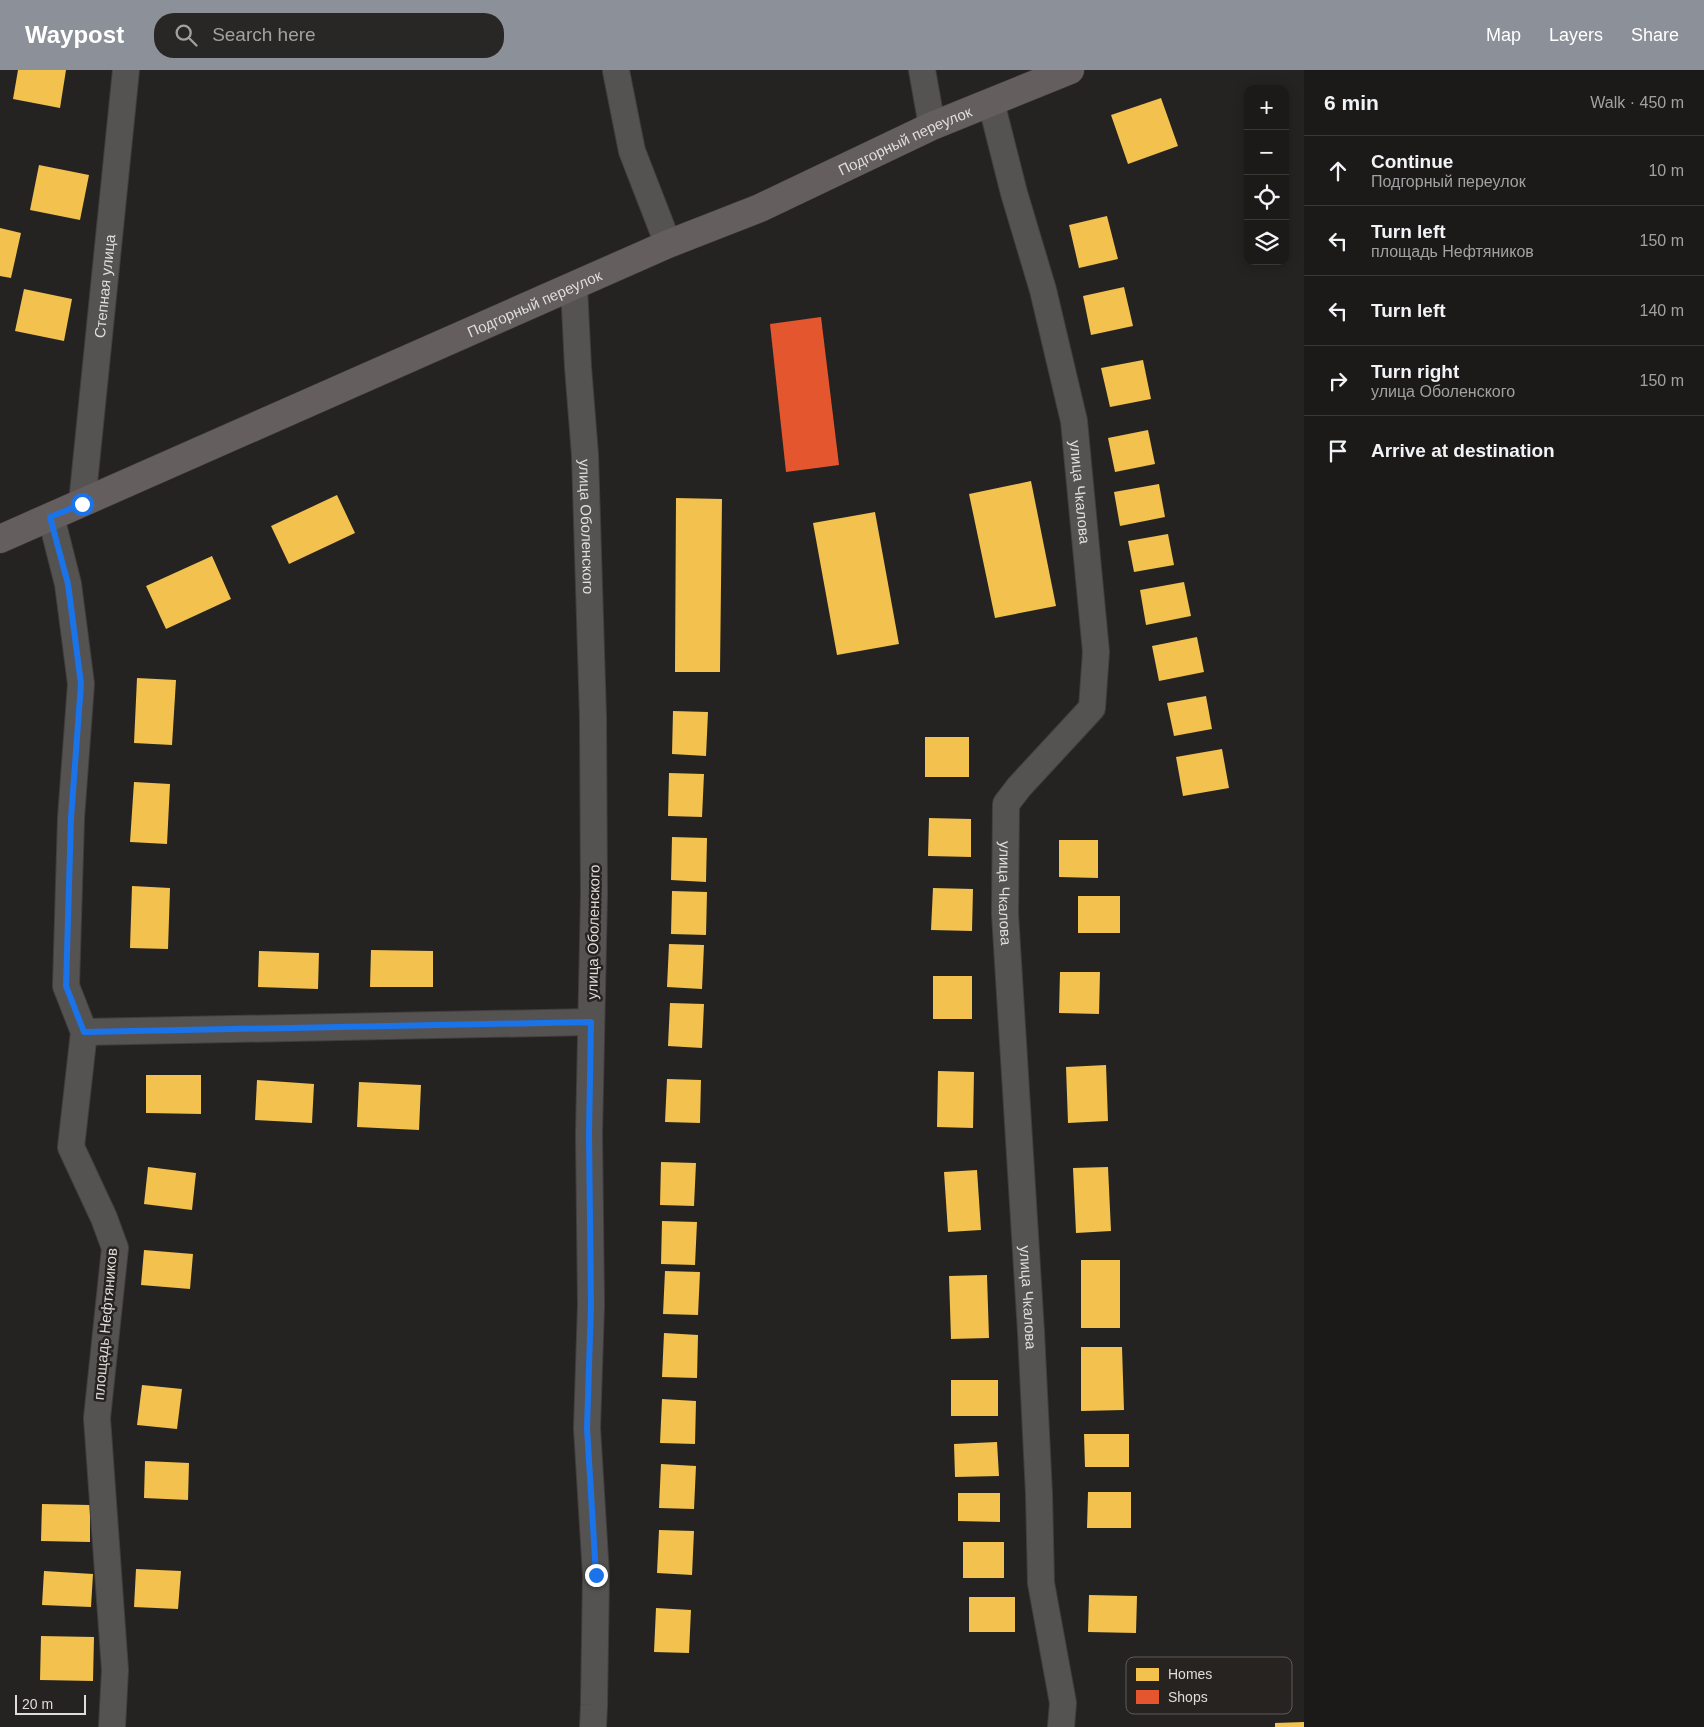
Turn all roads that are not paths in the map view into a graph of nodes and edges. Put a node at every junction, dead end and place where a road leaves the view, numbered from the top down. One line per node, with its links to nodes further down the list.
1 (126, 70): 9 (street, Степная улица)
2 (922, 70): 6 (street)
3 (1070, 70): 5 (main road, Подгорный переулок)
4 (616, 71): 7 (street)
5 (991, 102): 6 (main road, Подгорный переулок); 16 (street, улица Чкалова)
6 (932, 126): 7 (main road, Подгорный переулок)
7 (668, 244): 8 (main road, Подгорный переулок)
8 (574, 287): 9 (main road, Подгорный переулок); 12 (street, улица Оболенского)
9 (82, 504): 10 (main road, Подгорный переулок)
10 (50, 517): 11 (main road, Подгорный переулок); 13 (street, площадь Нефтяников)
11 (0, 539)
12 (591, 1022): 13 (street); 15 (street, улица Оболенского)
13 (84, 1032): 14 (street, площадь Нефтяников)
14 (112, 1727)
15 (593, 1727)
16 (1061, 1727)

